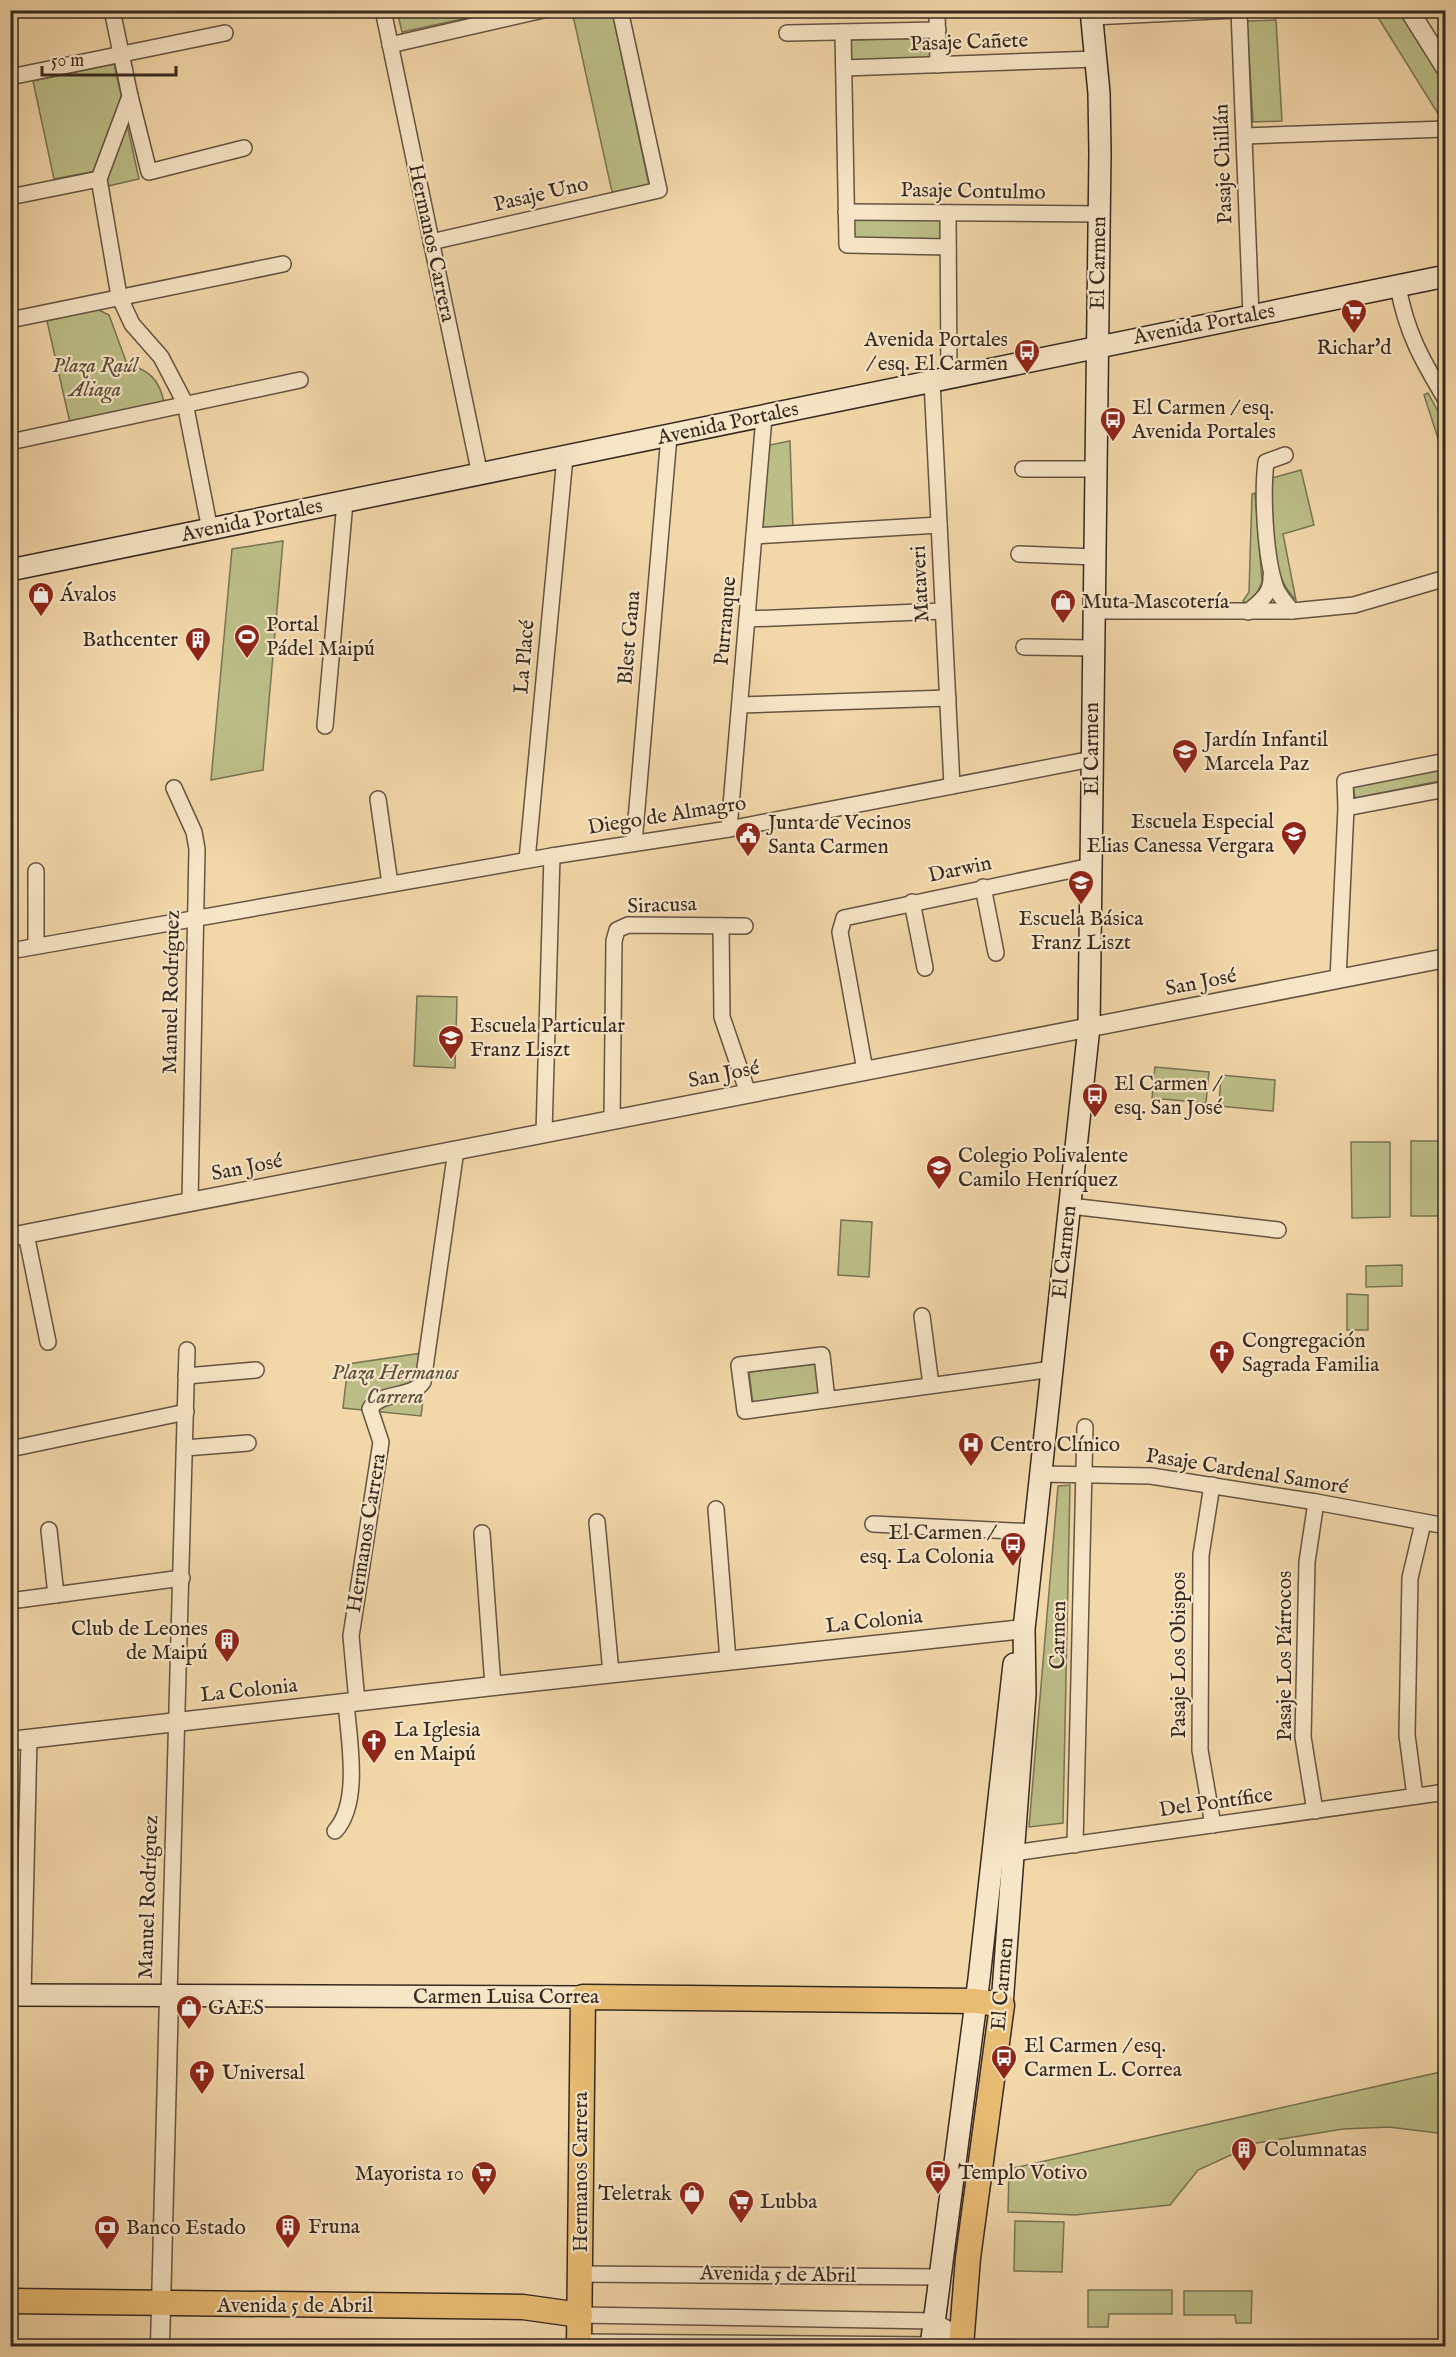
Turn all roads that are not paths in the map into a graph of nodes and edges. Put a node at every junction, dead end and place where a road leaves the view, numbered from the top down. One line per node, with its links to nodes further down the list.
1 (111, 10): 14 (street)
2 (383, 10): 13 (street, Hermanos Carrera)
3 (543, 10): 13 (street)
4 (620, 10): 29 (street, Pasaje Uno)
5 (938, 10): 9 (street)
6 (1237, 10): 8 (street); 22 (street, Pasaje Chillán)
7 (1409, 10): 18 (street)
8 (1091, 14): 15 (main road, El Carmen)
9 (938, 30): 10 (street); 16 (street)
10 (843, 32): 12 (street); 17 (street)
11 (225, 33): 14 (street)
12 (787, 33)
13 (390, 45): 29 (street, Hermanos Carrera)
14 (120, 55): 19 (street); 20 (street)
15 (1096, 59): 16 (street, Pasaje Cañete); 28 (main road, El Carmen)
16 (938, 65): 17 (street, Pasaje Cañete)
17 (844, 68): 26 (street)
18 (1446, 69)
19 (10, 77)
20 (130, 96): 23 (street); 24 (street)
21 (1446, 129): 22 (street)
22 (1244, 135): 35 (street, Pasaje Chillán)
23 (244, 148)
24 (99, 179): 25 (street); 34 (street)
25 (10, 197)
26 (846, 212): 27 (street, Pasaje Contulmo); 30 (street)
27 (948, 213): 28 (street, Pasaje Contulmo); 30 (street, Mataveri)
28 (1100, 214): 37 (main road, El Carmen)
29 (431, 242): 49 (street, Hermanos Carrera)
30 (948, 247): 38 (street, Mataveri)
31 (283, 264): 34 (street)
32 (1446, 276): 33 (main road, Avenida Portales)
33 (1398, 286): 35 (main road, Avenida Portales); 40 (street)
34 (119, 296): 36 (street); 41 (street)
35 (1251, 316): 37 (main road, Avenida Portales)
36 (10, 320)
37 (1097, 346): 38 (main road, Avenida Portales); 48 (main road, El Carmen)
38 (940, 379): 42 (main road, Avenida Portales); 51 (street, Mataveri)
39 (300, 380): 41 (street)
40 (1446, 400)
41 (185, 403): 44 (street); 52 (street)
42 (764, 417): 43 (main road, Avenida Portales); 53 (street, Purranque)
43 (669, 436): 46 (main road, Avenida Portales); 77 (street, Blest Gana)
44 (10, 442)
45 (1285, 456): 56 (street)
46 (565, 457): 49 (main road, Avenida Portales); 79 (street, La Placé)
47 (1023, 469): 48 (street)
48 (1096, 469): 55 (main road, El Carmen)
49 (480, 475): 50 (main road, Avenida Portales)
50 (345, 502): 52 (main road, Avenida Portales); 68 (street)
51 (939, 525): 53 (street); 59 (street, Mataveri)
52 (210, 530): 57 (main road, Avenida Portales)
53 (754, 536): 63 (street, Purranque)
54 (1019, 554): 55 (street)
55 (1095, 557): 60 (main road, El Carmen)
56 (1270, 569): 61 (street); 62 (street)
57 (10, 570)
58 (1446, 578): 61 (street)
59 (943, 611): 63 (street); 66 (street, Mataveri)
60 (1094, 611): 62 (street); 65 (main road, El Carmen)
61 (1292, 611): 62 (street)
62 (1248, 612)
63 (747, 619): 67 (street, Purranque)
64 (1024, 647): 65 (street)
65 (1093, 648): 69 (main road, El Carmen)
66 (948, 698): 67 (street); 71 (street, Mataveri)
67 (740, 705): 76 (street, Purranque)
68 (325, 726)
69 (1092, 759): 71 (street, Diego de Almagro); 80 (main road, El Carmen)
70 (1446, 760): 75 (street)
71 (952, 786): 76 (street, Diego de Almagro)
72 (174, 788): 85 (street, Manuel Rodríguez)
73 (1446, 789): 75 (street)
74 (378, 799): 82 (street)
75 (1346, 808): 93 (street)
76 (729, 829): 77 (street, Diego de Almagro)
77 (634, 843): 78 (street, Diego de Almagro)
78 (552, 856): 79 (street, Diego de Almagro); 98 (street)
79 (527, 860): 82 (street, Diego de Almagro)
80 (1091, 866): 83 (street, Darwin); 94 (main road, El Carmen)
81 (36, 871): 88 (street)
82 (390, 884): 85 (street, Diego de Almagro)
83 (982, 887): 84 (street, Darwin); 90 (street)
84 (912, 902): 92 (street); 95 (street, Darwin)
85 (197, 918): 88 (street, Diego de Almagro); 100 (street, Manuel Rodríguez)
86 (721, 926): 87 (street, Siracusa); 96 (street, Siracusa); 97 (street, Siracusa)
87 (745, 926)
88 (36, 946): 89 (street, Diego de Almagro)
89 (10, 951)
90 (996, 953)
91 (1446, 957): 93 (street, San José)
92 (926, 968)
93 (1338, 979): 94 (street, San José)
94 (1089, 1027): 95 (street, San José); 101 (main road, El Carmen)
95 (865, 1070): 96 (street, San José)
96 (748, 1093): 97 (street, San José)
97 (612, 1121): 98 (street, San José)
98 (544, 1133): 99 (street, San José)
99 (456, 1150): 100 (street, San José); 136 (street, Hermanos Carrera)
100 (190, 1202): 103 (street, San José)
101 (1070, 1206): 102 (street); 107 (main road, El Carmen)
102 (1278, 1230)
103 (18, 1235): 105 (street)
104 (922, 1316): 110 (street)
105 (48, 1342)
106 (187, 1350): 109 (street, Manuel Rodríguez)
107 (1052, 1369): 110 (street); 117 (main road, El Carmen)
108 (256, 1370): 109 (street)
109 (186, 1376): 112 (street, Manuel Rodríguez)
110 (931, 1385): 111 (street)
111 (827, 1400): 111 (street)
112 (186, 1412): 115 (street, Manuel Rodríguez); 116 (street)
113 (1085, 1427): 118 (street, Carmen)
114 (248, 1443): 115 (street)
115 (184, 1448): 129 (street, Manuel Rodríguez)
116 (10, 1449)
117 (1041, 1474): 118 (street, Pasaje Cardenal Samoré); 127 (main road, El Carmen)
118 (1084, 1475): 119 (street, Pasaje Cardenal Samoré); 145 (street, Carmen)
119 (1212, 1485): 120 (street, Pasaje Cardenal Samoré); 143 (street, Pasaje Los Obispos)
120 (1316, 1502): 123 (street, Pasaje Cardenal Samoré); 142 (street, Pasaje Los Párrocos)
121 (716, 1509): 133 (street)
122 (597, 1522): 134 (street)
123 (1423, 1522): 125 (street, Pasaje Cardenal Samoré); 141 (street)
124 (873, 1524): 127 (street)
125 (1446, 1526)
126 (49, 1530): 130 (street)
127 (1035, 1532): 132 (main road, El Carmen)
128 (482, 1533): 135 (street)
129 (182, 1578): 130 (street); 137 (street, Manuel Rodríguez)
130 (56, 1595): 131 (street)
131 (10, 1601)
132 (1024, 1629): 133 (street, La Colonia); 146 (main road, El Carmen)
133 (728, 1660): 134 (street, La Colonia)
134 (611, 1673): 135 (street, La Colonia)
135 (493, 1686): 136 (street, La Colonia)
136 (352, 1703): 137 (street, La Colonia); 144 (street)
137 (177, 1722): 138 (street, La Colonia); 148 (street, Manuel Rodríguez)
138 (29, 1739): 139 (street, La Colonia); 147 (street)
139 (10, 1741)
140 (1446, 1792): 141 (street, Del Pontífice)
141 (1415, 1796): 142 (street, Del Pontífice)
142 (1315, 1810): 143 (street, Del Pontífice)
143 (1213, 1825): 145 (street, Del Pontífice)
144 (335, 1831)
145 (1075, 1845): 146 (street, Del Pontífice)
146 (1002, 1855): 150 (main road, El Carmen); 151 (main road, El Carmen)
147 (17, 1995): 148 (main road, Carmen Luisa Correa)
148 (169, 1996): 149 (main road, Carmen Luisa Correa); 155 (street, Manuel Rodríguez)
149 (583, 1997): 150 (main road, Carmen Luisa Correa); 152 (main road, Hermanos Carrera)
150 (976, 2001): 151 (main road, Carmen Luisa Correa); 153 (main road, El Carmen)
151 (1002, 2005): 158 (main road, El Carmen)
152 (580, 2274): 153 (street, Avenida 5 de Abril); 156 (main road, Hermanos Carrera)
153 (939, 2277): 157 (main road, El Carmen)
154 (10, 2301): 155 (main road, Avenida 5 de Abril)
155 (162, 2304): 156 (main road, Avenida 5 de Abril); 160 (street, Manuel Rodríguez)
156 (580, 2315): 157 (street); 159 (main road, Hermanos Carrera)
157 (934, 2321): 158 (street); 161 (main road, El Carmen)
158 (962, 2342): 161 (street)
159 (579, 2344): 161 (street)
160 (160, 2346)
161 (932, 2346)

